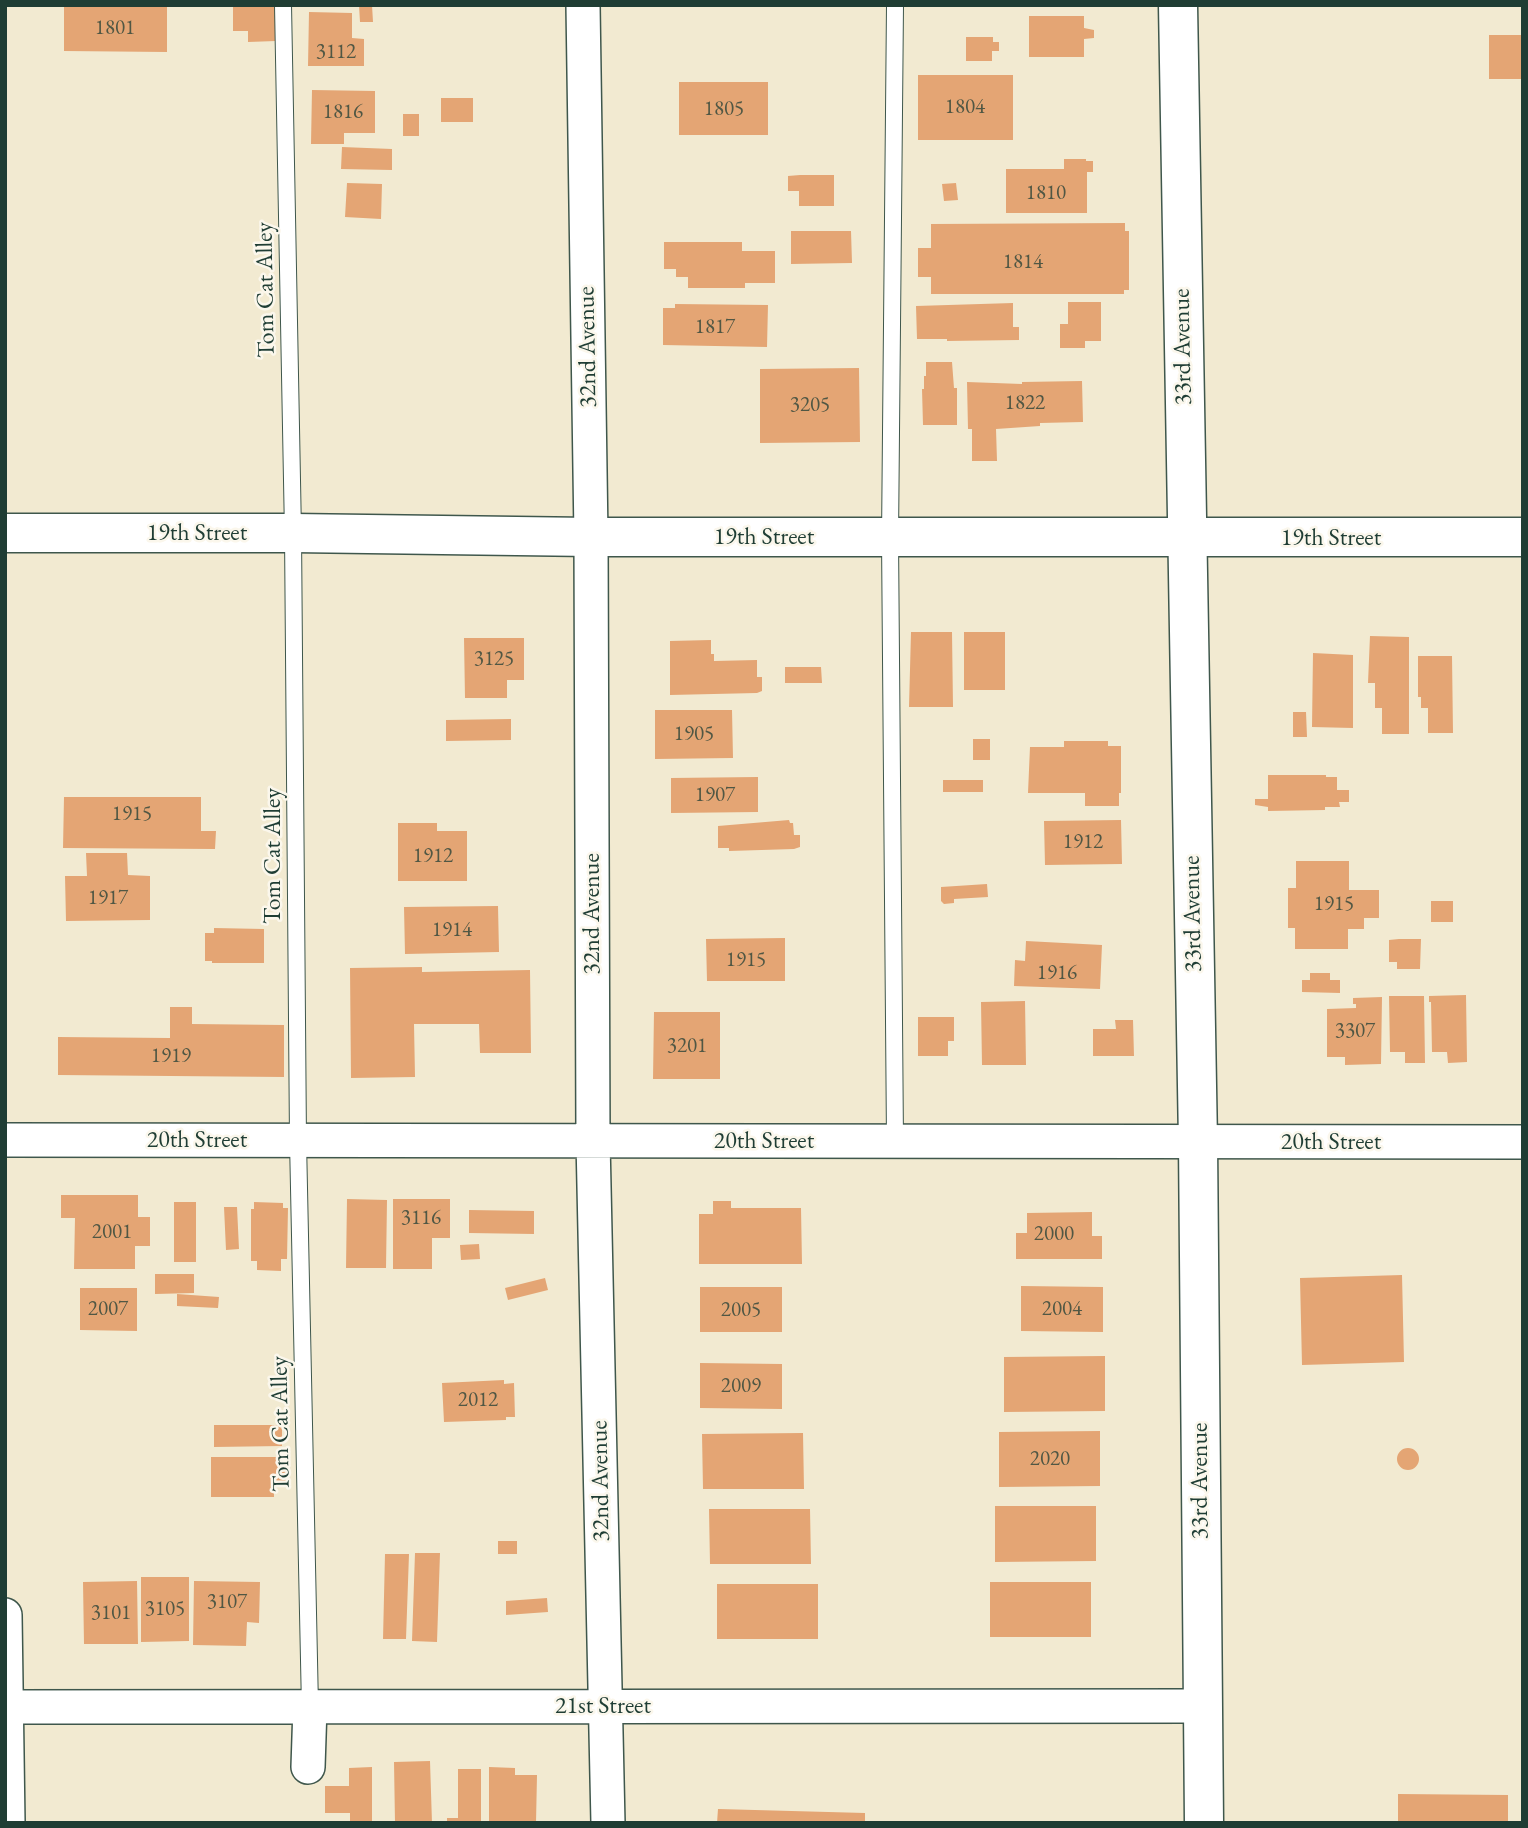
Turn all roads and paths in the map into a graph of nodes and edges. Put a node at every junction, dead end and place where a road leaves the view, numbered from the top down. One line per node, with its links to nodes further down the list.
1 (283, 5): 6 (lane, Tom Cat Alley)
2 (583, 5): 7 (street, 32nd Avenue)
3 (895, 5): 9 (lane)
4 (1178, 5): 10 (street, 33rd Avenue)
5 (5, 533): 6 (street, 19th Street)
6 (293, 533): 7 (street, 19th Street); 12 (lane, Tom Cat Alley)
7 (591, 537): 9 (street, 19th Street); 13 (street, 32nd Avenue)
8 (1523, 537): 10 (street, 19th Street)
9 (890, 538): 10 (street, 19th Street); 14 (lane)
10 (1186, 538): 15 (street, 33rd Avenue)
11 (5, 1140): 12 (street, 20th Street)
12 (298, 1140): 13 (street, 20th Street); 21 (lane, Tom Cat Alley)
13 (593, 1141): 14 (street, 20th Street); 18 (street, 32nd Avenue)
14 (895, 1141): 15 (street, 20th Street)
15 (1198, 1142): 16 (street, 20th Street); 19 (street, 33rd Avenue)
16 (1523, 1142)
17 (5, 1615): 20 (street)
18 (607, 1706): 19 (street, 21st Street); 21 (street, 21st Street); 24 (street, 32nd Avenue)
19 (1201, 1706): 25 (street, 33rd Avenue)
20 (6, 1707): 21 (street, 21st Street); 23 (street)
21 (310, 1707): 22 (street)
22 (308, 1768)
23 (8, 1823)
24 (608, 1823)
25 (1204, 1823)

